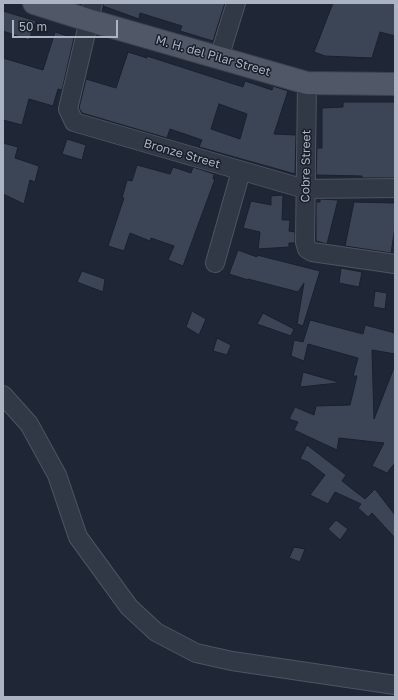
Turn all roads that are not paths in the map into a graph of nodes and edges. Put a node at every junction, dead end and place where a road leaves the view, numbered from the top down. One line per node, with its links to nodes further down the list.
1 (34, 3): 3 (main road, M. H. del Pilar Street)
2 (236, 3): 4 (street)
3 (90, 12): 4 (main road, M. H. del Pilar Street); 7 (street, Bronze Street)
4 (219, 58): 5 (main road, M. H. del Pilar Street)
5 (307, 83): 6 (main road, M. H. del Pilar Street); 9 (street, Cobre Street)
6 (395, 84)
7 (241, 171): 9 (street, Bronze Street); 10 (street)
8 (395, 188): 9 (street, Bronze Street)
9 (305, 189): 11 (street, Cobre Street)
10 (215, 263)
11 (395, 264)
12 (3, 395): 14 (street)
13 (395, 685): 14 (street)
14 (377, 690)

